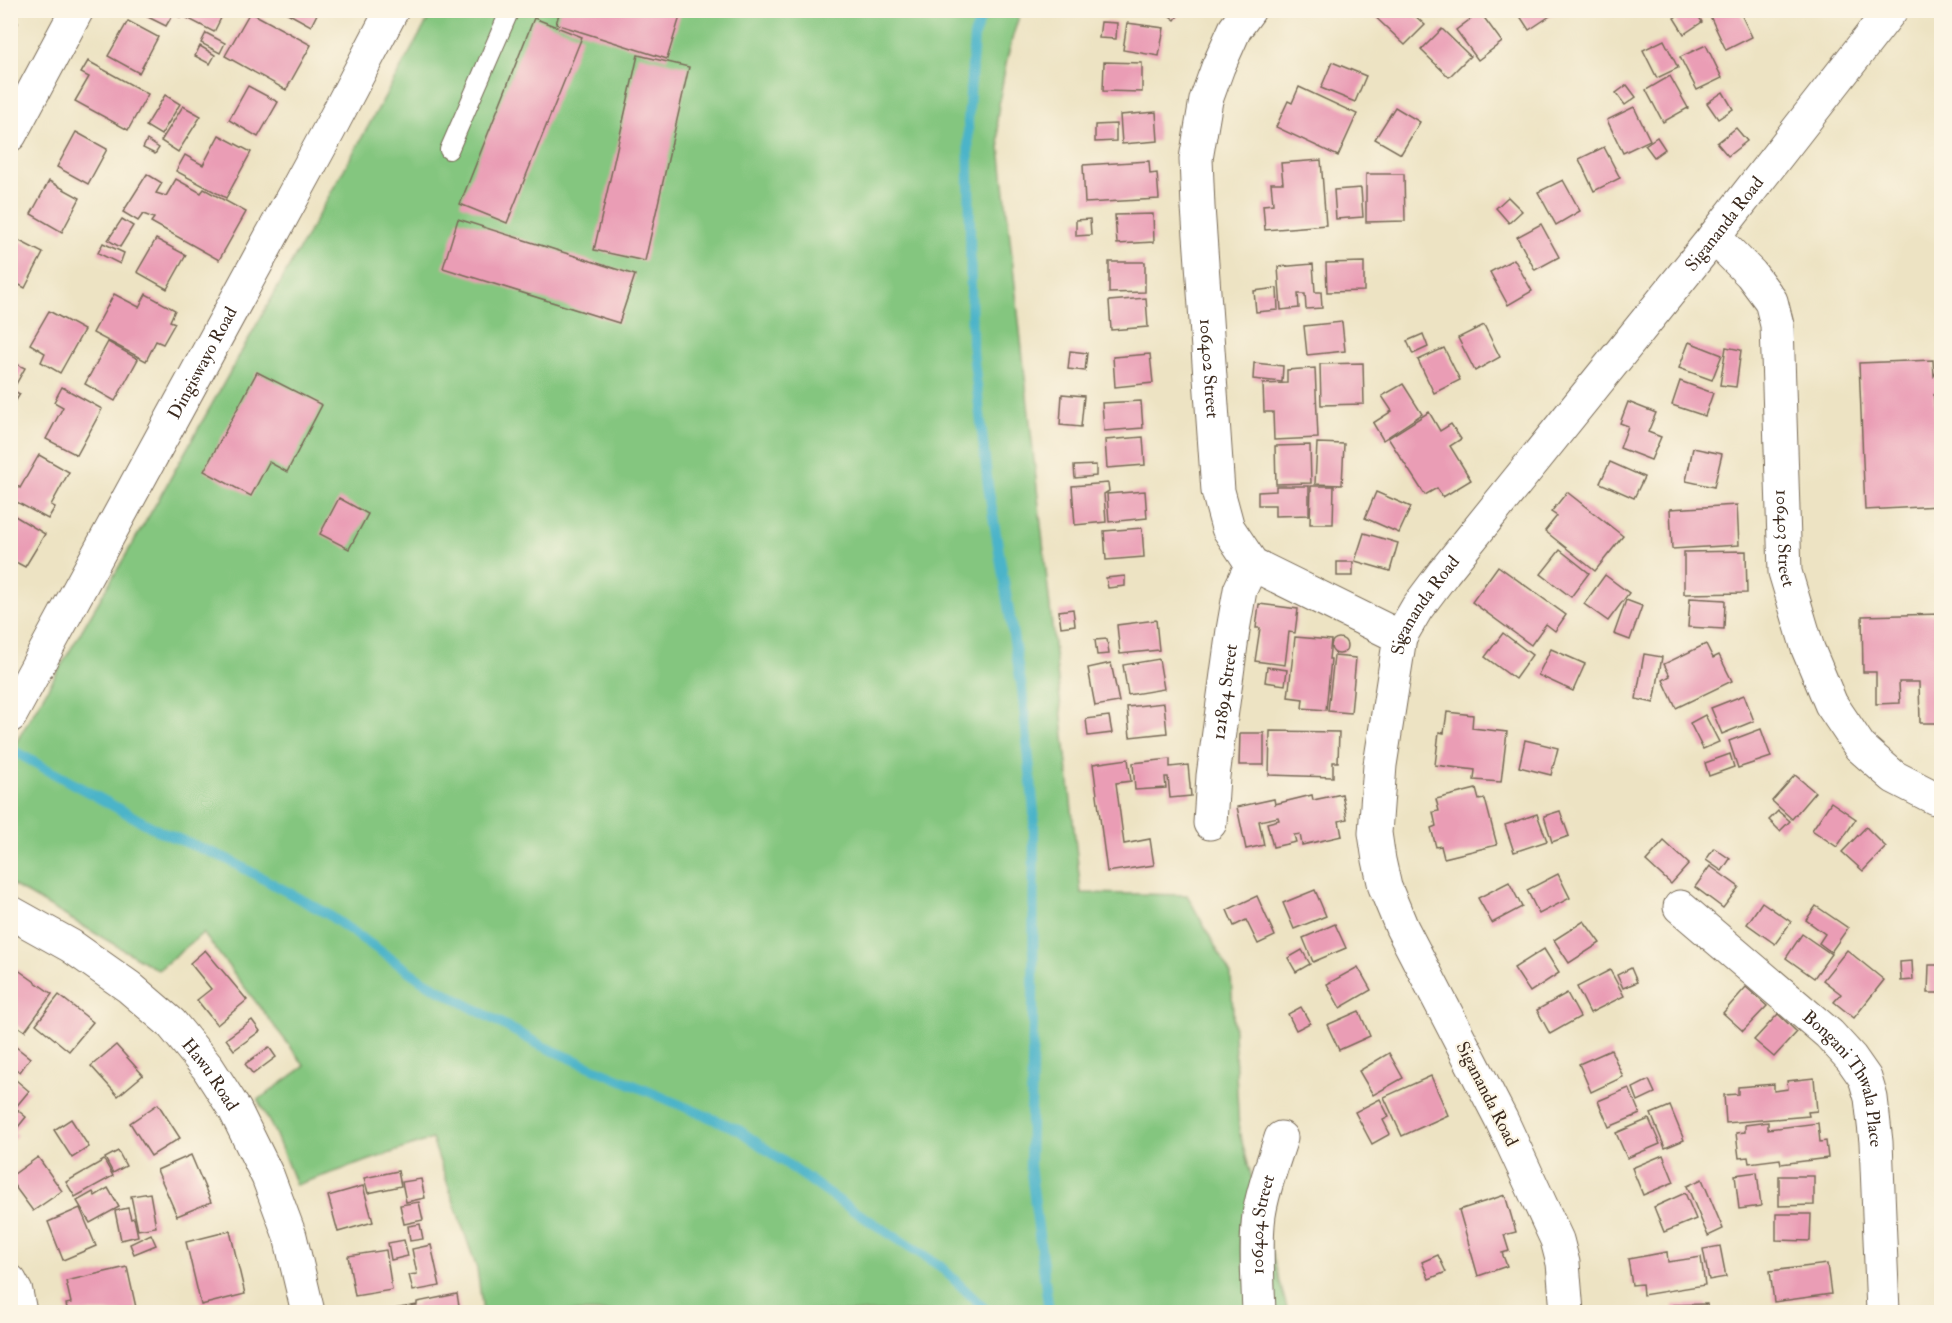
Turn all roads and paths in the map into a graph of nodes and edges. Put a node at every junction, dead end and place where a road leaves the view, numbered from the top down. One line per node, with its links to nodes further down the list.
1 (77, 10): 6 (street)
2 (392, 10): 11 (street, Dingiswayo Road)
3 (510, 10): 7 (lane)
4 (1249, 10): 9 (street, 106402 Street)
5 (1891, 10): 8 (street, Sigananda Road)
6 (10, 135)
7 (449, 150)
8 (1714, 237): 10 (street, Sigananda Road); 12 (street, 106403 Street)
9 (1252, 564): 10 (street); 13 (street, 121894 Street)
10 (1400, 637): 21 (street, Sigananda Road)
11 (10, 716)
12 (1941, 799)
13 (1210, 824)
14 (1680, 907): 22 (street, Bongani Thwala Place)
15 (10, 912): 19 (street, Hawu Road)
16 (1281, 1138): 20 (street, 106404 Street)
17 (10, 1281): 18 (street)
18 (20, 1312)
19 (308, 1312)
20 (1259, 1312)
21 (1567, 1312)
22 (1883, 1312)

